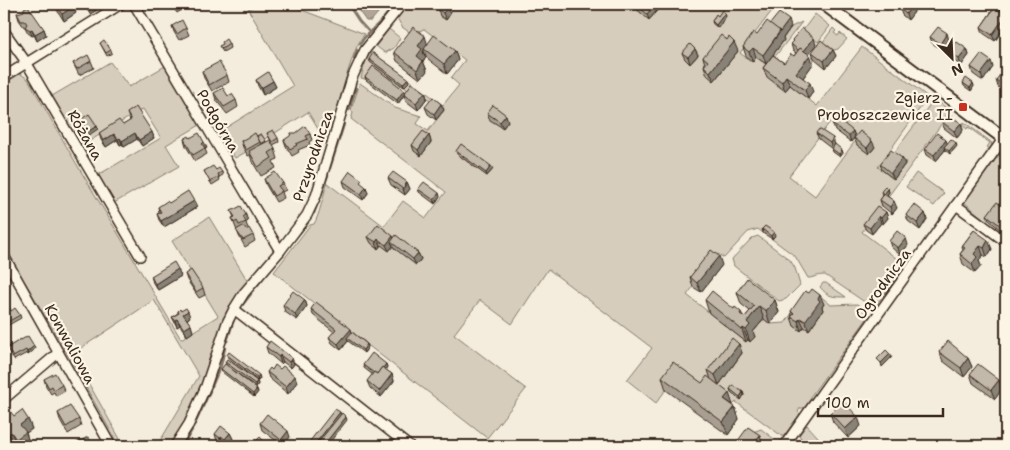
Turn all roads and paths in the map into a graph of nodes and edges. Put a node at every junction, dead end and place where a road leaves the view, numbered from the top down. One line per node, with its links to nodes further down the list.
1 (121, 4): 6 (street)
2 (134, 4): 11 (street, Podgórna)
3 (402, 4): 11 (street, Przyrodnicza)
4 (824, 4): 8 (main road)
5 (4, 31): 6 (street, Różana)
6 (26, 62): 7 (street); 13 (street, Różana)
7 (4, 77)
8 (1006, 138): 9 (street, Ogrodnicza)
9 (956, 205): 10 (street); 20 (street, Ogrodnicza)
10 (1006, 242)
11 (280, 251): 14 (street, Przyrodnicza)
12 (4, 256): 15 (street, Konwaliowa)
13 (140, 256)
14 (234, 309): 18 (street, Przyrodnicza); 19 (street)
15 (58, 353): 16 (street); 17 (street, Konwaliowa)
16 (4, 399)
17 (111, 446)
18 (175, 446)
19 (409, 446)
20 (784, 446)

